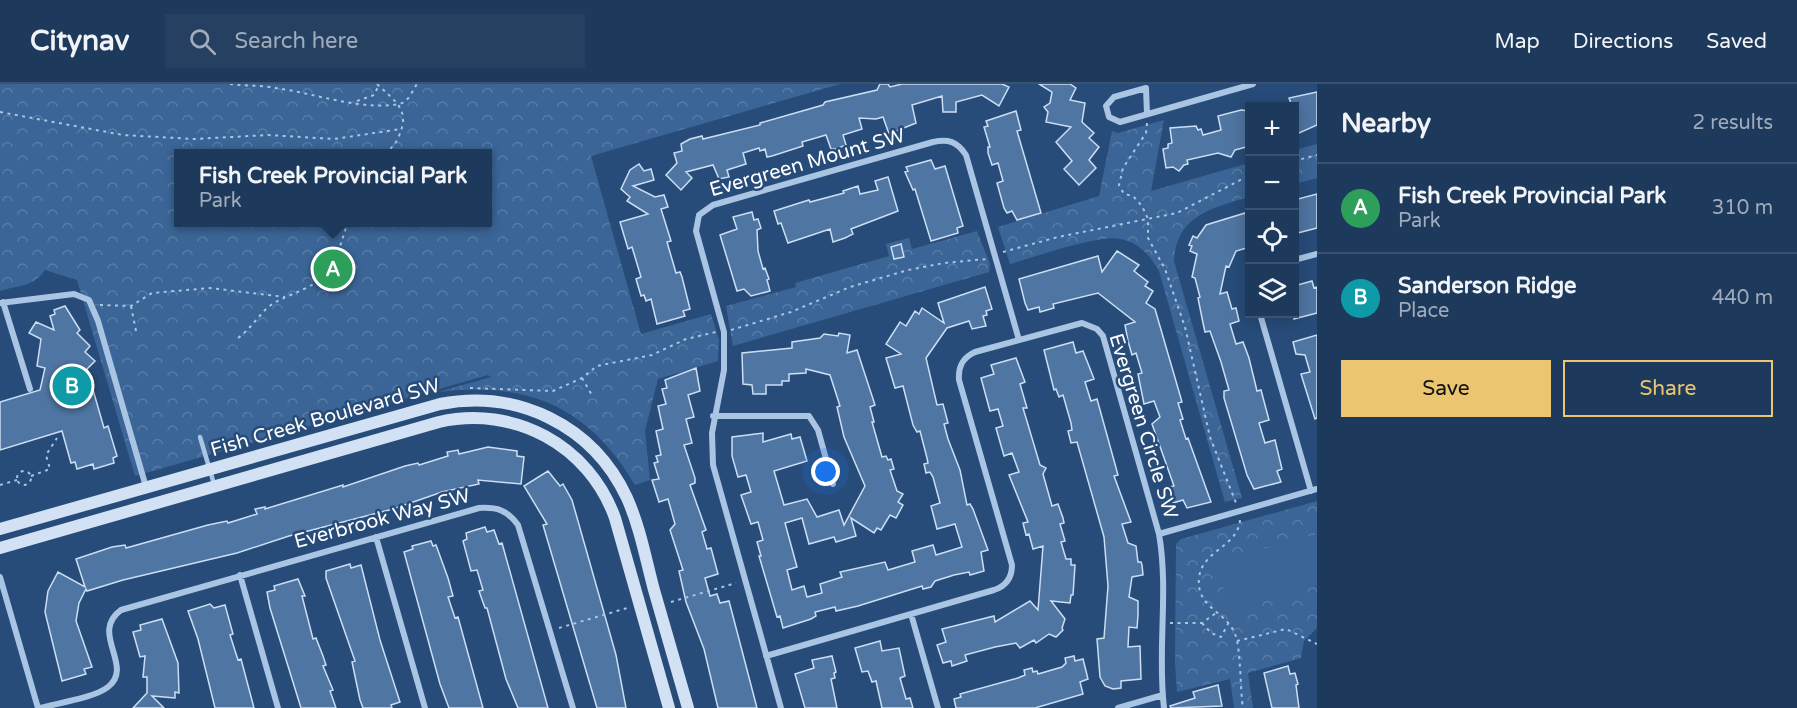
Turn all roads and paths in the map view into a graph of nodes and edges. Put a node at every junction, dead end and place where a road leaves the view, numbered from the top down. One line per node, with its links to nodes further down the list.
1 (230, 84): 6 (path)
2 (417, 84): 7 (path)
3 (1253, 84): 9 (street)
4 (378, 85): 6 (path); 7 (path)
5 (1146, 85): 9 (street); 9 (street)
6 (354, 101): 7 (path)
7 (400, 104): 10 (path)
8 (0, 112): 10 (path)
9 (1147, 114): 15 (path)
10 (401, 129): 11 (path)
11 (390, 149)
12 (1317, 155): 13 (path)
13 (1299, 160)
14 (1245, 178): 15 (path)
15 (1148, 219): 18 (path); 44 (path)
16 (347, 227): 20 (path)
17 (1317, 254): 19 (street)
18 (995, 256): 26 (path); 26 (street, Evergreen Mount SW); 28 (street, Evergreen Mount SW)
19 (1299, 259)
20 (285, 297): 23 (path); 27 (path)
21 (89, 300): 22 (street); 23 (path); 42 (street)
22 (2, 303): 30 (street)
23 (131, 306): 25 (path)
24 (1261, 318): 43 (street)
25 (136, 332)
26 (724, 332): 29 (path); 33 (street, Evergreen Mount SW)
27 (238, 338)
28 (1019, 340): 46 (street, Evergreen Circle SW); 55 (street, Evergreen Circle SW)
29 (582, 378): 31 (path); 32 (path)
30 (30, 389)
31 (461, 389)
32 (592, 397)
33 (713, 416): 39 (street); 62 (street, Evergreen Mount SW)
34 (200, 437): 36 (lane)
35 (57, 438): 37 (path)
36 (209, 470): 41 (lane); 42 (main road, Fish Creek Boulevard SW); 69 (main road, Fish Creek Boulevard SW)
37 (31, 476): 38 (path); 38 (path)
38 (18, 480): 40 (path)
39 (833, 484)
40 (0, 485)
41 (214, 486): 48 (main road, Fish Creek Boulevard SW); 68 (main road, Fish Creek Boulevard SW)
42 (146, 488): 45 (main road, Fish Creek Boulevard SW)
43 (1314, 490): 44 (street)
44 (1239, 511): 46 (street); 54 (path)
45 (0, 529)
46 (1159, 534): 56 (street, Evergreen Circle SW)
47 (376, 537): 49 (street, Everbrook Way SW); 66 (street); 67 (street, Everbrook Way SW)
48 (0, 548)
49 (240, 575): 64 (street, Everbrook Way SW); 65 (street)
50 (0, 577): 64 (street)
51 (736, 584): 52 (path)
52 (671, 602)
53 (627, 608): 59 (path)
54 (1216, 613): 57 (path); 58 (path)
55 (911, 614): 62 (street, Evergreen Circle SW); 71 (street)
56 (1162, 623): 57 (path); 63 (street, Evergreen Circle SW)
57 (1202, 623): 58 (path)
58 (1229, 623): 60 (path)
59 (559, 628)
60 (1237, 641): 61 (path); 74 (path)
61 (1317, 644)
62 (766, 656): 70 (street)
63 (1162, 695): 72 (street); 73 (street, Evergreen Circle SW)
64 (39, 708)
65 (278, 708)
66 (425, 708)
67 (573, 708)
68 (669, 708)
69 (688, 708)
70 (782, 708)
71 (938, 708)
72 (1118, 708)
73 (1164, 708)
74 (1243, 708)

